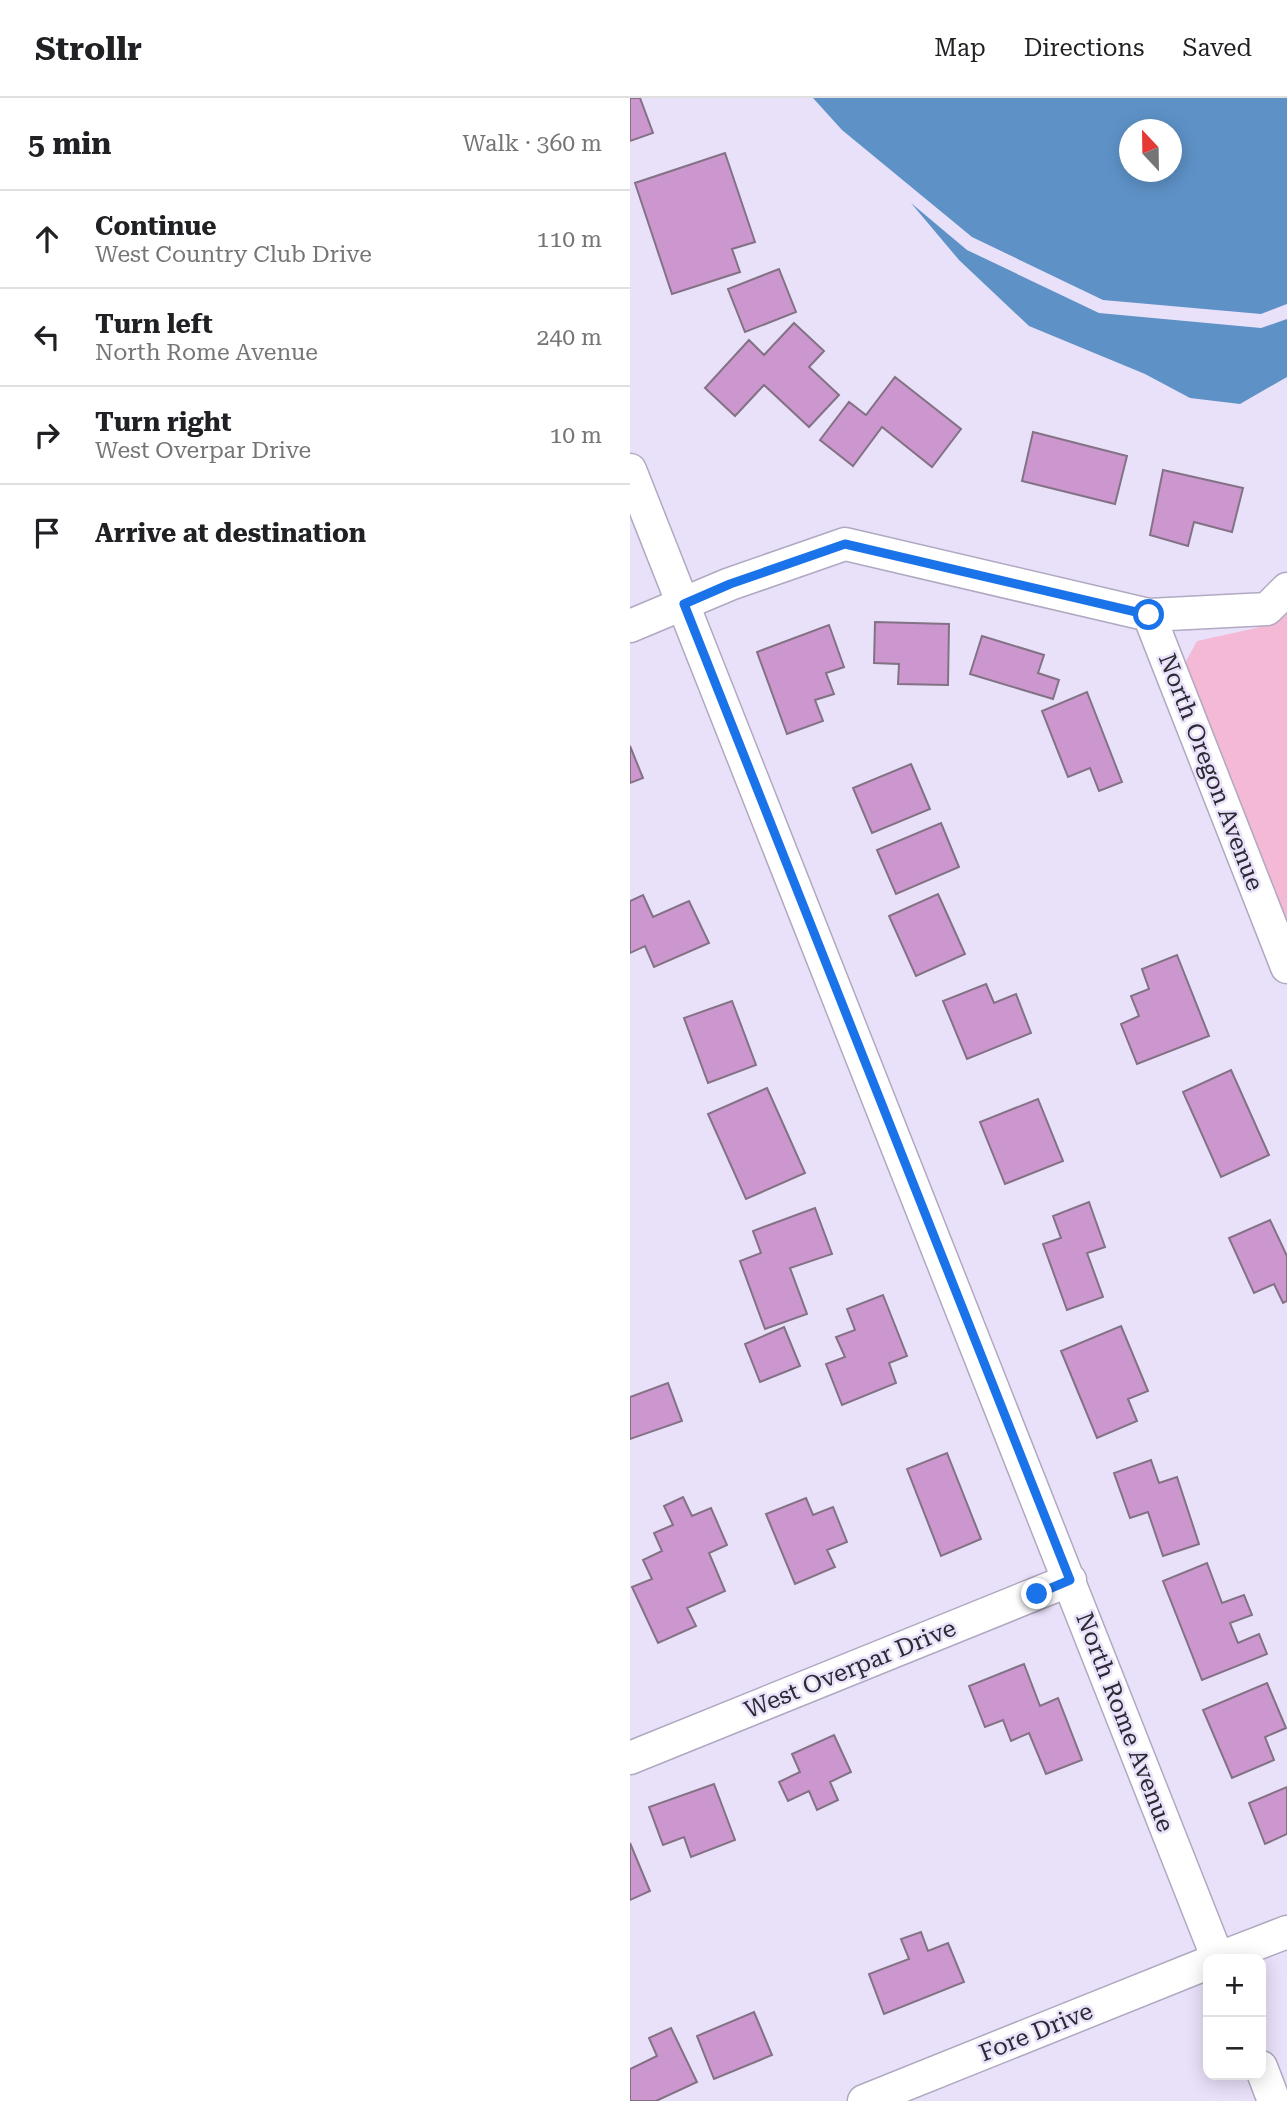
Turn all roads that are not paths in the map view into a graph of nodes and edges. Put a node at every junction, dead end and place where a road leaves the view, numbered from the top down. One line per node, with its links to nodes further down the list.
1 (630, 470): 3 (street, North Rome Avenue)
2 (1287, 589): 4 (street)
3 (684, 604): 4 (street); 5 (street); 7 (street, North Rome Avenue)
4 (1149, 615): 6 (street, North Oregon Avenue)
5 (630, 626)
6 (1287, 967)
7 (1070, 1580): 8 (street, West Overpar Drive); 10 (street, North Rome Avenue)
8 (630, 1758)
9 (1287, 1932): 11 (street)
10 (1216, 1954)
11 (1231, 1954)
12 (1203, 1965): 14 (street, Fore Drive)
13 (1266, 2080): 15 (street)
14 (864, 2101)
15 (1274, 2101)

